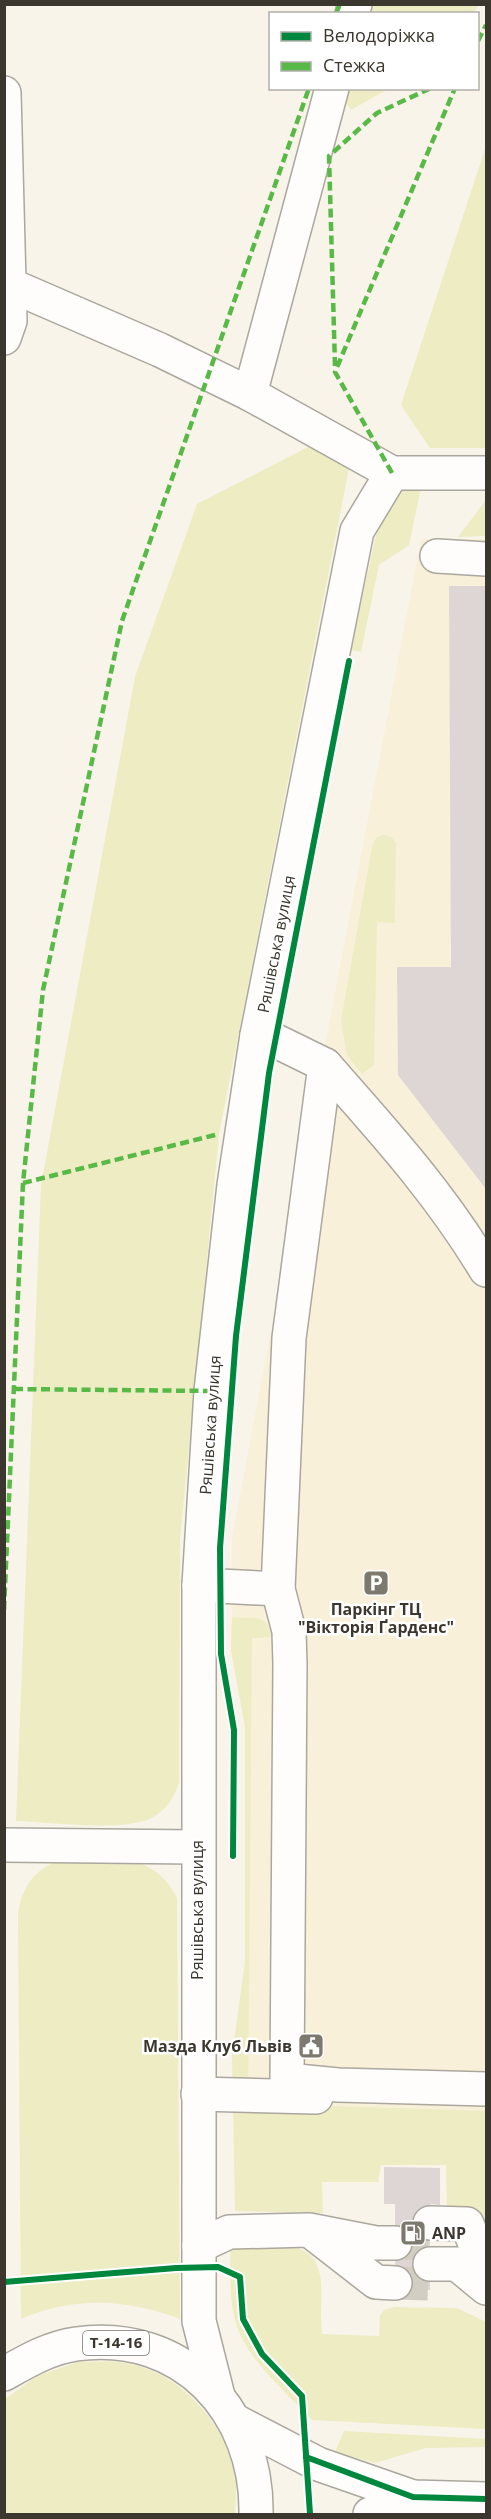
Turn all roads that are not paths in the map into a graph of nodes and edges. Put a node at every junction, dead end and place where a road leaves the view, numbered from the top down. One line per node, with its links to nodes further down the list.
1 (331, 90): 5 (street)
2 (4, 93): 3 (street)
3 (10, 285): 4 (street); 5 (street)
4 (4, 338)
5 (250, 394): 6 (street)
6 (392, 473): 7 (street); 10 (street, Ряшівська вулиця)
7 (486, 473)
8 (437, 556): 9 (street)
9 (486, 559)
10 (257, 1035): 11 (street); 13 (street, Ряшівська вулиця)
11 (325, 1065): 12 (street); 14 (street)
12 (486, 1270)
13 (199, 1585): 14 (street); 16 (street, Ряшівська вулиця)
14 (278, 1589): 17 (street)
15 (4, 1845): 16 (street)
16 (197, 1846): 19 (street, Ряшівська вулиця)
17 (288, 2088): 18 (street); 19 (street); 20 (street)
18 (486, 2089)
19 (198, 2094): 21 (street, Ряшівська вулиця)
20 (486, 2103)
21 (199, 2246): 22 (street); 29 (street, Ряшівська вулиця)
22 (395, 2253)
23 (430, 2254): 24 (street); 25 (street); 26 (street); 27 (street)
24 (486, 2271)
25 (486, 2281)
26 (486, 2288)
27 (486, 2293)
28 (4, 2374): 29 (street, Т-14-16)
29 (227, 2409): 30 (street, Т-14-16); 32 (street, Ряшівська вулиця)
30 (413, 2497): 31 (street, Т-14-16); 33 (street, Т-14-16)
31 (485, 2497)
32 (256, 2514)
33 (370, 2514)

